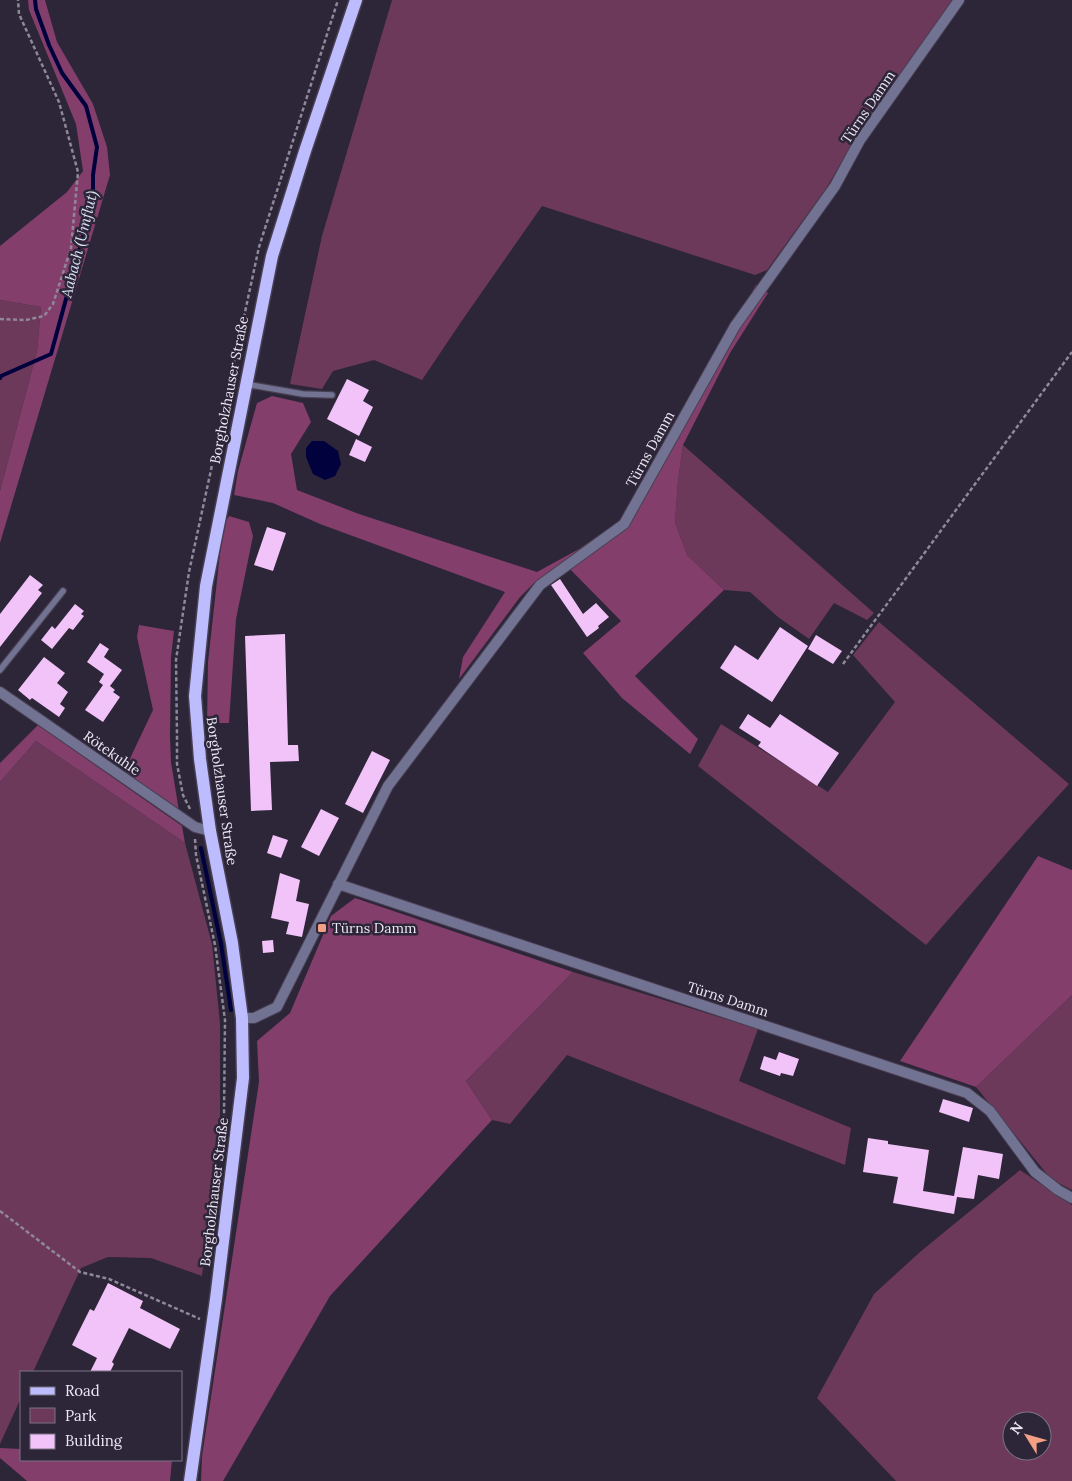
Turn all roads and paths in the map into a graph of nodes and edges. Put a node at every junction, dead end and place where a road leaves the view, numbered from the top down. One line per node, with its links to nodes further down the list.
1 (18, 0): 5 (path)
2 (338, 0): 13 (path)
3 (356, 0): 7 (main road, Borgholzhauser Straße)
4 (958, 0): 15 (street, Türns Damm)
5 (0, 319)
6 (1072, 352): 10 (path)
7 (245, 384): 8 (lane); 14 (main road, Borgholzhauser Straße)
8 (332, 395)
9 (63, 591): 11 (lane)
10 (843, 664)
11 (0, 670)
12 (0, 692): 13 (street, Rötekuhle)
13 (195, 827): 14 (street, Rötekuhle); 17 (path)
14 (210, 831): 16 (main road, Borgholzhauser Straße)
15 (338, 884): 16 (street, Türns Damm); 18 (street, Türns Damm)
16 (242, 1018): 21 (main road, Borgholzhauser Straße)
17 (224, 1117)
18 (1072, 1198)
19 (0, 1211): 20 (path)
20 (201, 1318)
21 (190, 1481)

